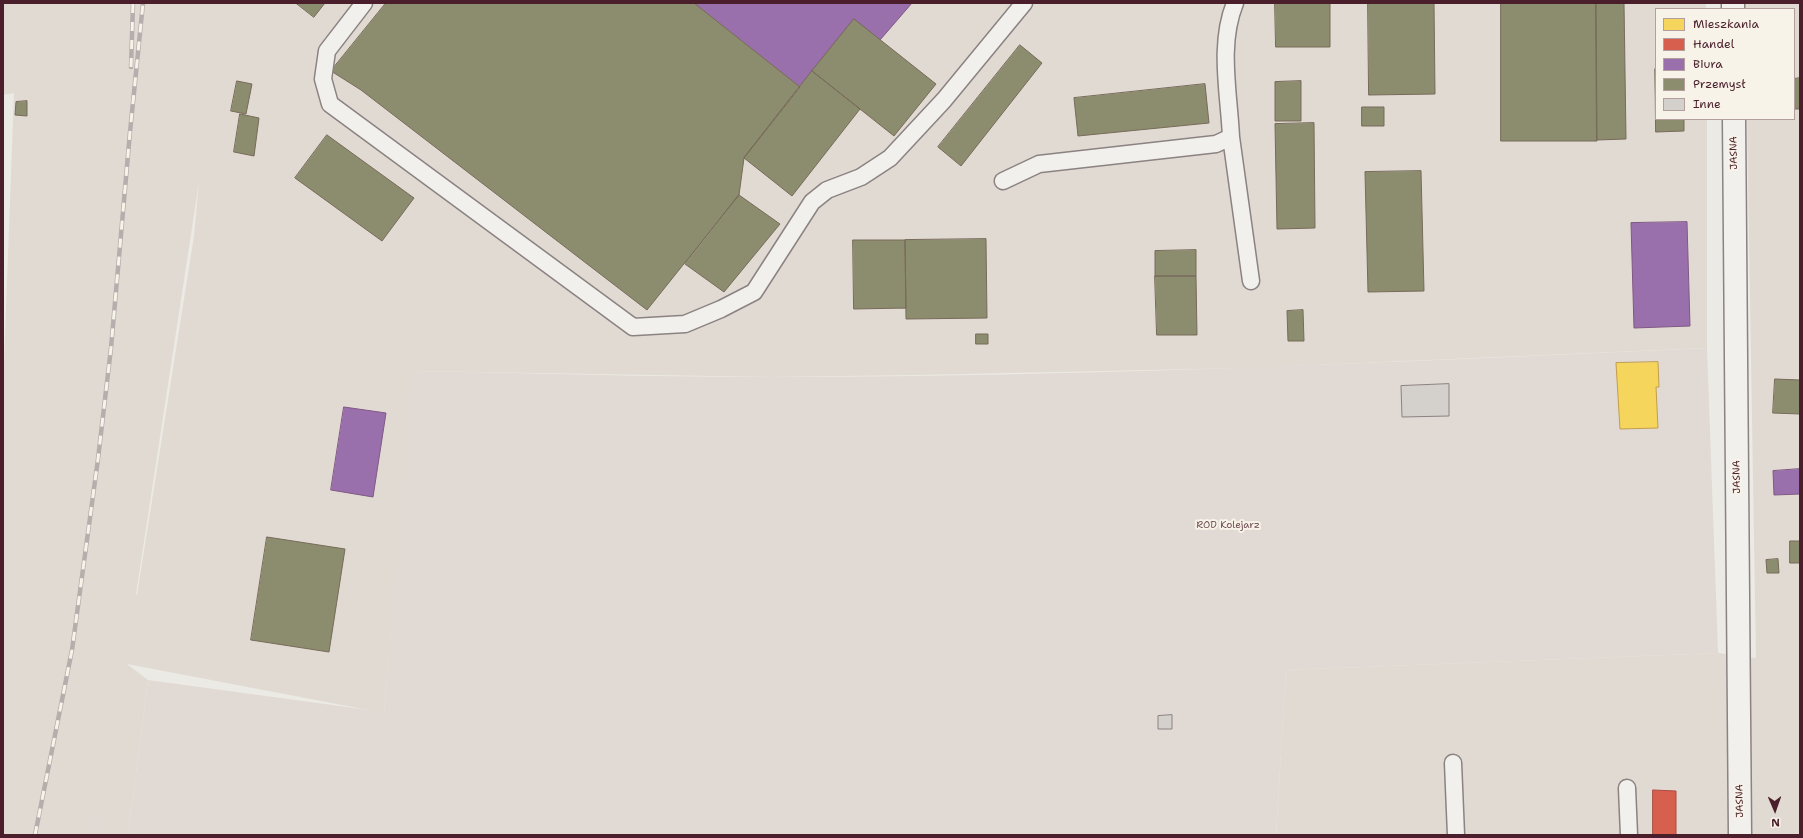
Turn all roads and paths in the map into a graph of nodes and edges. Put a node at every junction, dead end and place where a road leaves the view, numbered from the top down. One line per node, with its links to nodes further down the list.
1 (364, 3): 2 (lane)
2 (1024, 3)
3 (1235, 3): 5 (lane)
4 (1734, 120): 12 (street, JASNA)
5 (1231, 137): 6 (lane); 7 (lane)
6 (1003, 181)
7 (1251, 281)
8 (1453, 763): 10 (lane)
9 (1627, 788): 11 (lane)
10 (1456, 835)
11 (1629, 835)
12 (1740, 835)

